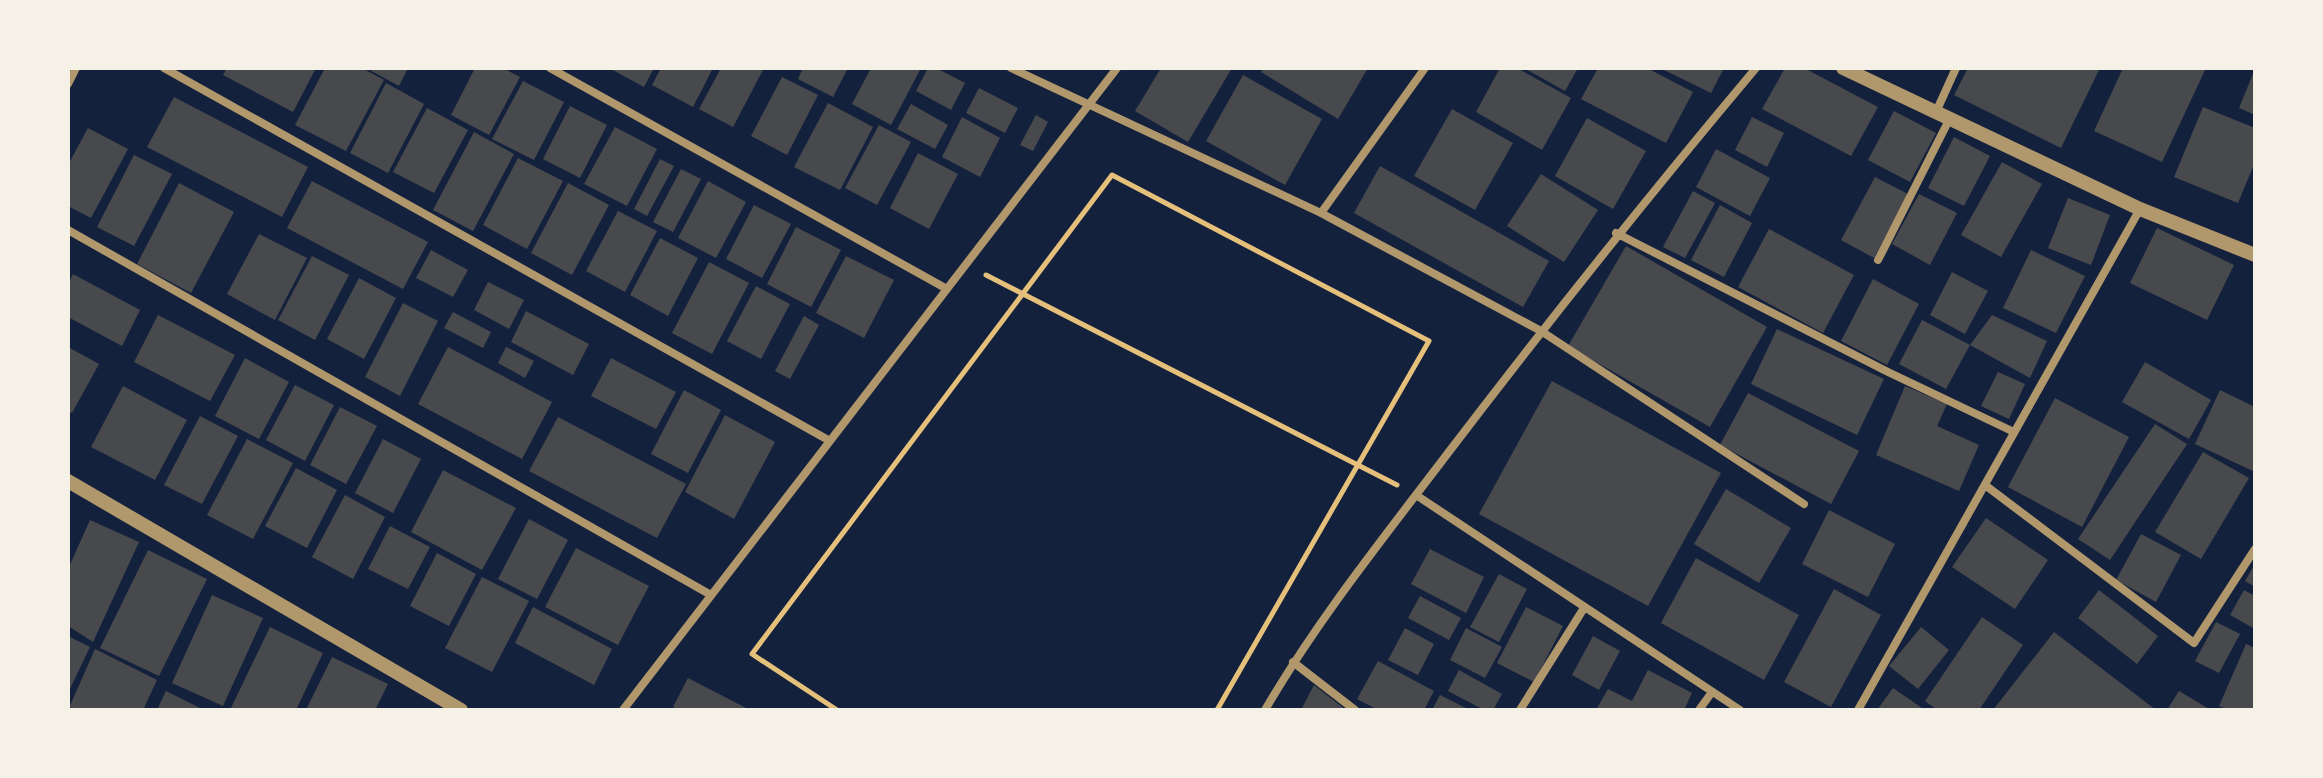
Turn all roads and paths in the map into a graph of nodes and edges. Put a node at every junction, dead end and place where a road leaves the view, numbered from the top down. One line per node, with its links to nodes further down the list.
1 (76, 68): 10 (street)
2 (164, 68): 25 (street)
3 (550, 68): 21 (street)
4 (1011, 68): 11 (street)
5 (1117, 68): 11 (street)
6 (1425, 68): 15 (street)
7 (1756, 68): 17 (street)
8 (1843, 68): 12 (street)
9 (1956, 68): 12 (street)
10 (68, 84)
11 (1089, 106): 15 (street); 20 (street)
12 (1936, 112): 13 (street)
13 (1949, 120): 14 (street); 19 (street)
14 (2140, 209): 18 (street); 24 (street)
15 (1321, 213): 23 (street)
16 (68, 230): 32 (street)
17 (1616, 233): 23 (street); 24 (street)
18 (2255, 255)
19 (1878, 260)
20 (966, 264): 21 (street); 22 (path)
21 (947, 289): 25 (street)
22 (1023, 294): 26 (path); 26 (path); 38 (path)
23 (1541, 331): 29 (street); 30 (street)
24 (2014, 432): 28 (street)
25 (830, 441): 32 (street)
26 (1358, 465): 29 (path); 39 (path)
27 (68, 481): 36 (street)
28 (1985, 485): 31 (street); 45 (street)
29 (1416, 495): 33 (street); 34 (street)
30 (1804, 504)
31 (2255, 549)
32 (711, 595): 37 (street)
33 (1584, 608): 35 (street); 42 (street)
34 (1293, 662): 40 (street); 41 (street)
35 (1712, 692): 43 (street); 44 (street)
36 (461, 710)
37 (623, 710)
38 (837, 710)
39 (1217, 710)
40 (1265, 710)
41 (1355, 710)
42 (1520, 710)
43 (1699, 710)
44 (1740, 710)
45 (1858, 710)

